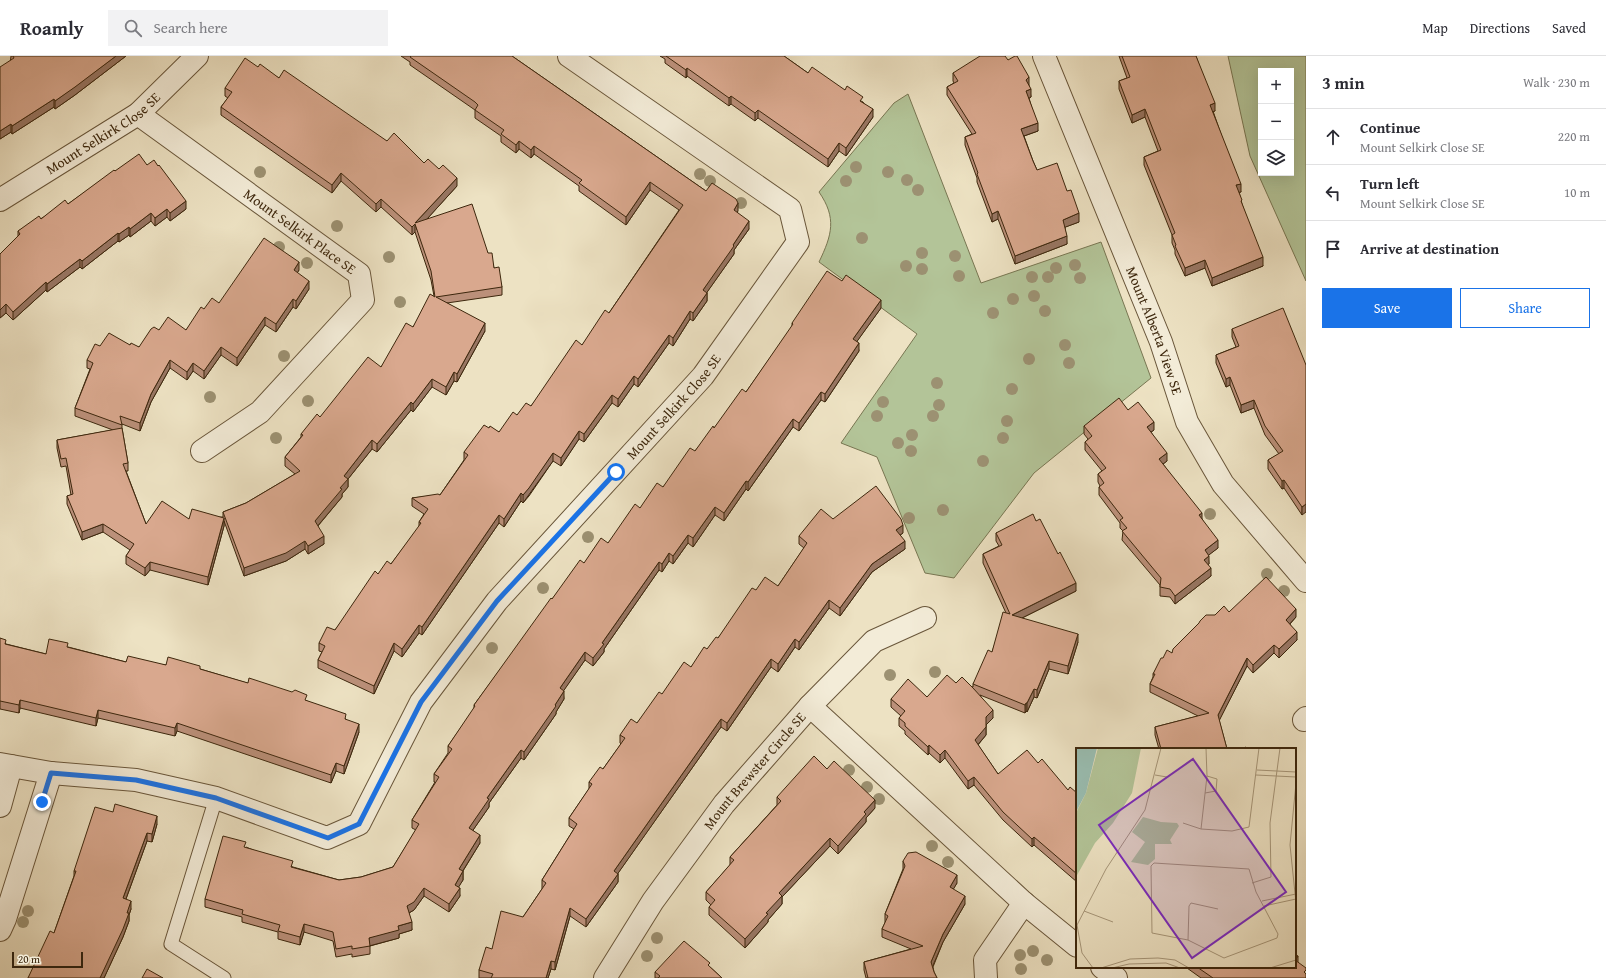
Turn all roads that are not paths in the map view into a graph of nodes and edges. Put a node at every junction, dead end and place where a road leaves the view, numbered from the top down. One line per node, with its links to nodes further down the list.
1 (197, 56): 4 (street, Mount Selkirk Close SE)
2 (569, 56): 12 (street, Mount Selkirk Close SE)
3 (1044, 56): 7 (street, Mount Alberta View SE)
4 (138, 114): 5 (street, Mount Selkirk Close SE); 6 (street, Mount Selkirk Place SE)
5 (0, 200)
6 (202, 451)
7 (1306, 581)
8 (925, 618): 9 (street)
9 (810, 706): 14 (street, Mount Brewster Circle SE); 19 (street, Mount Brewster Circle SE)
10 (6, 765): 11 (street, Mount Selkirk Close SE); 13 (street, Mount Selkirk Close SE)
11 (51, 773): 12 (street, Mount Selkirk Close SE); 15 (street)
12 (216, 798): 18 (lane)
13 (0, 806)
14 (1024, 903): 16 (street, Mount Brewster Circle SE); 20 (street)
15 (0, 930)
16 (1076, 945)
17 (1103, 968): 21 (street)
18 (224, 978)
19 (605, 978)
20 (986, 978)
21 (1116, 978)

